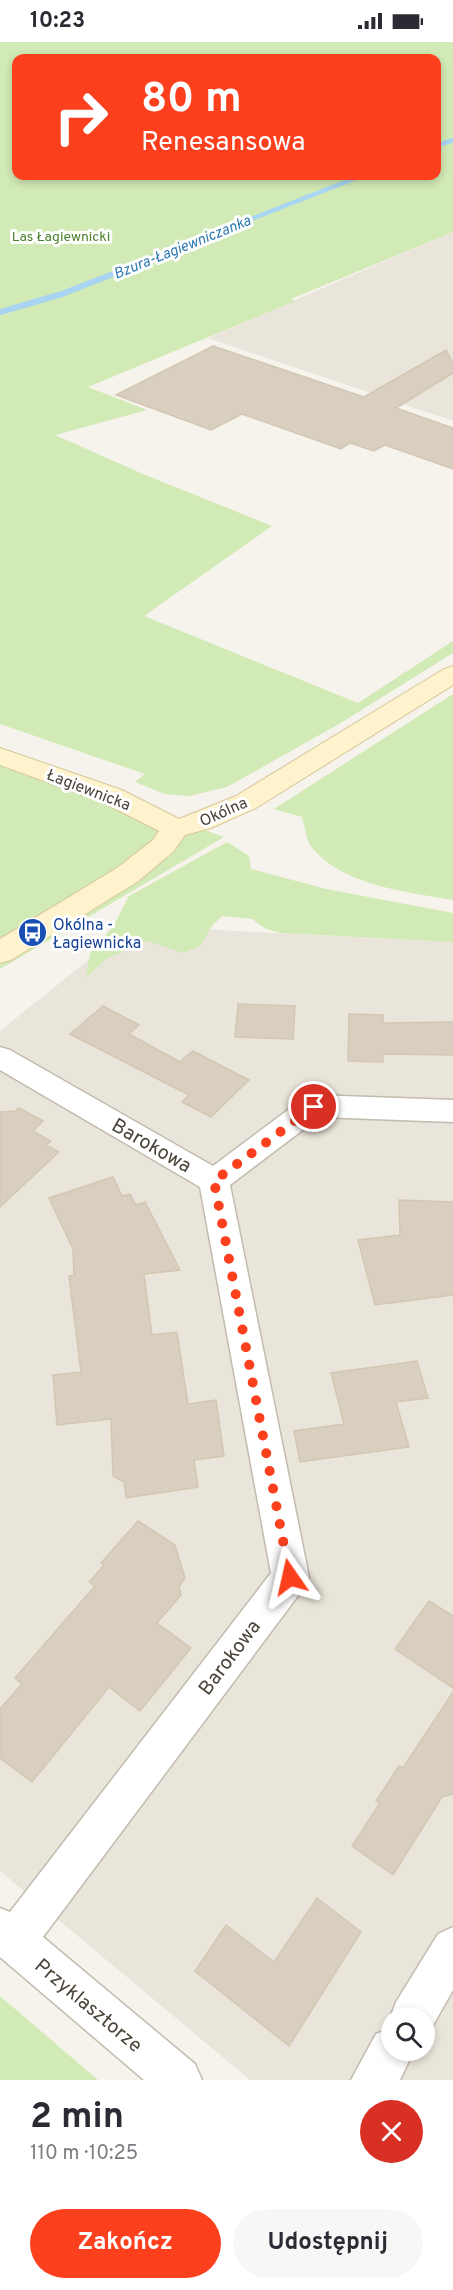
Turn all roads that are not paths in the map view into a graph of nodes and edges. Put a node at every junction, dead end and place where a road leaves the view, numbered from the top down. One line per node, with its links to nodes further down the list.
1 (453, 674): 3 (street, Okólna)
2 (0, 756): 3 (street, Łagiewnicka)
3 (175, 830): 4 (street)
4 (0, 953)
5 (0, 1057): 7 (street, Barokowa)
6 (453, 1111): 7 (street)
7 (214, 1181): 8 (street, Barokowa)
8 (7, 1935): 12 (street, Przyklasztorze)
9 (453, 1949): 10 (street)
10 (419, 2007)
11 (385, 2061): 13 (street)
12 (179, 2080)
13 (374, 2080)

